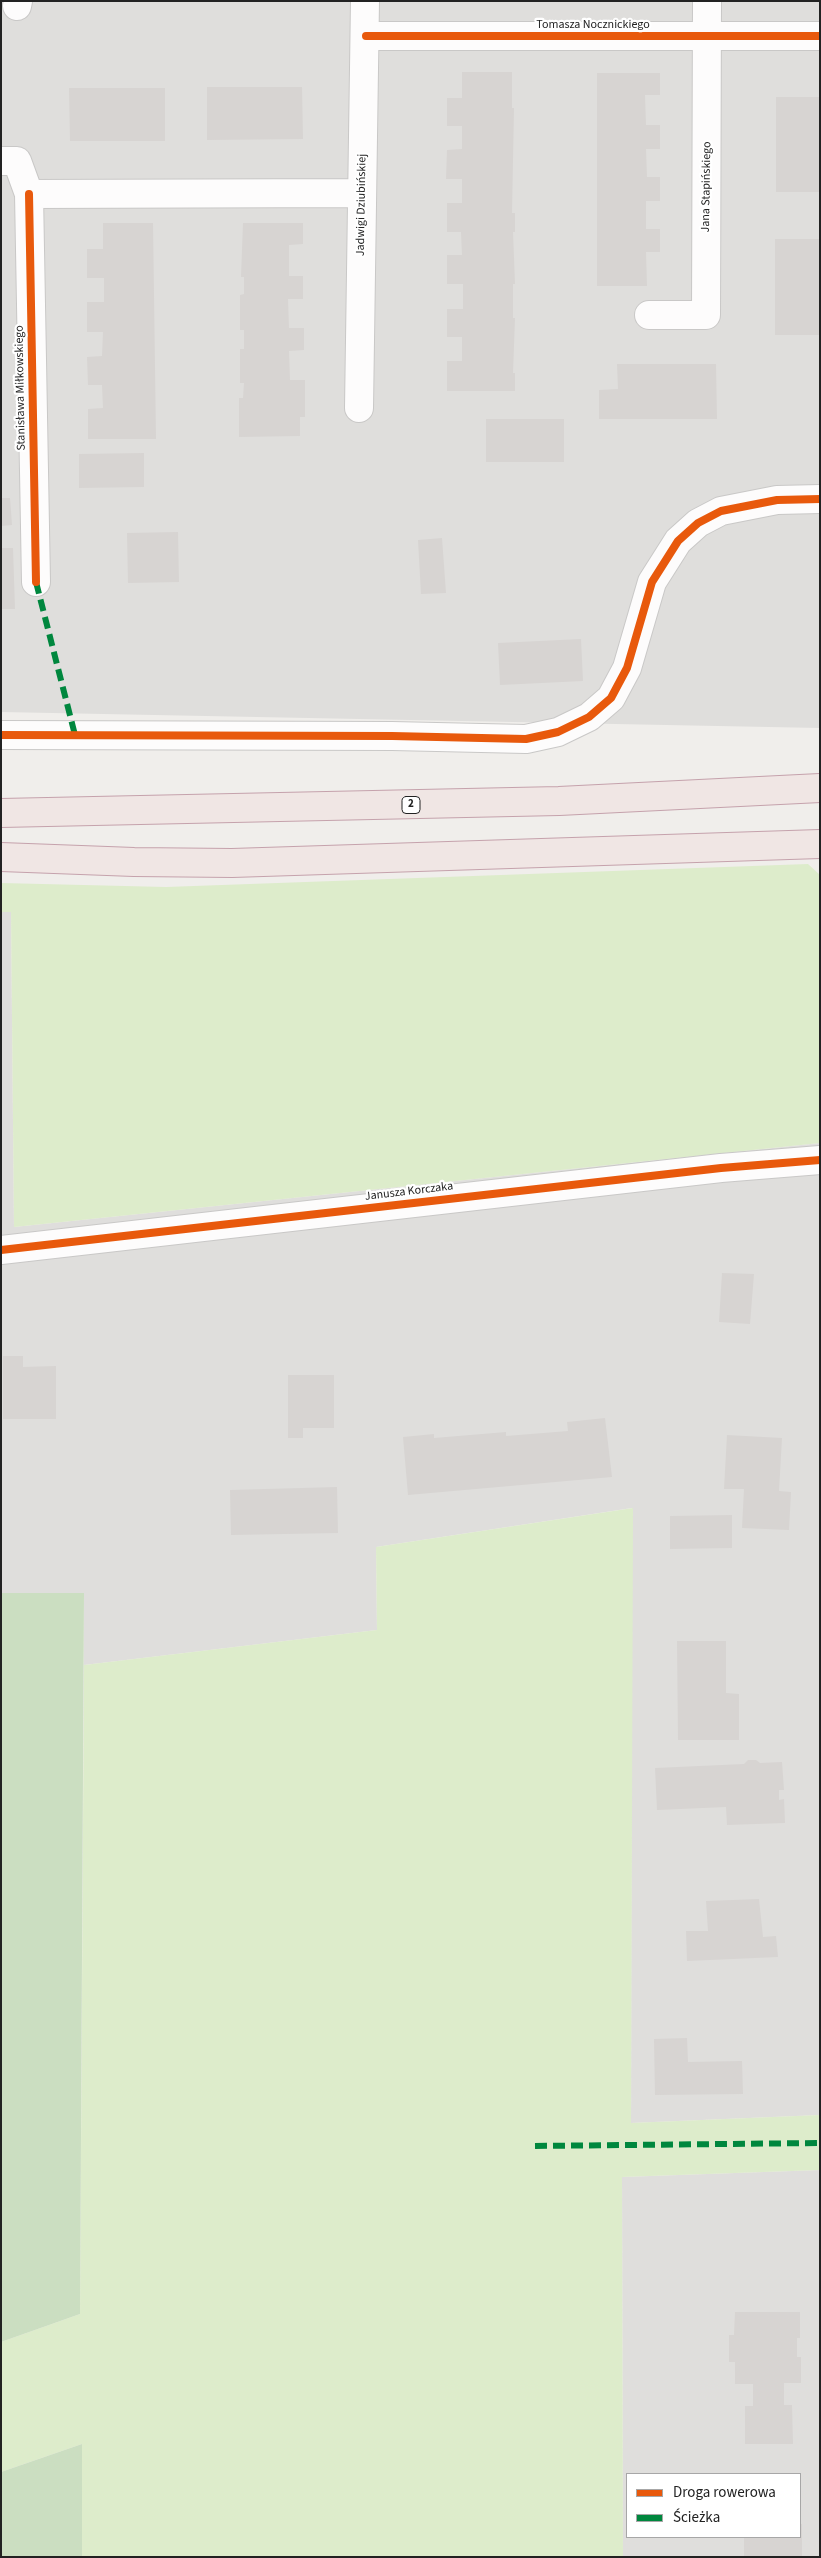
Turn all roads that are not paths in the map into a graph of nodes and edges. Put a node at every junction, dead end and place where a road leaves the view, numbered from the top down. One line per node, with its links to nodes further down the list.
1 (365, 1): 3 (street, Jadwigi Dziubińskiej)
2 (707, 1): 5 (street, Jana Stapińskiego)
3 (366, 36): 5 (street, Tomasza Nocznickiego); 7 (street, Jadwigi Dziubińskiej)
4 (820, 36): 5 (street, Tomasza Nocznickiego)
5 (708, 37): 9 (street, Jana Stapińskiego)
6 (1, 162): 8 (street, Stanisława Miłkowskiego)
7 (362, 193): 8 (street); 10 (street, Jadwigi Dziubińskiej)
8 (29, 194): 12 (street, Stanisława Miłkowskiego)
9 (649, 315)
10 (360, 408)
11 (820, 498): 13 (street)
12 (36, 582)
13 (1, 735)
14 (820, 788): 15 (highway, 2)
15 (1, 813)
16 (820, 844): 17 (highway)
17 (1, 857)
18 (820, 1160): 19 (street, Janusza Korczaka)
19 (1, 1250)

